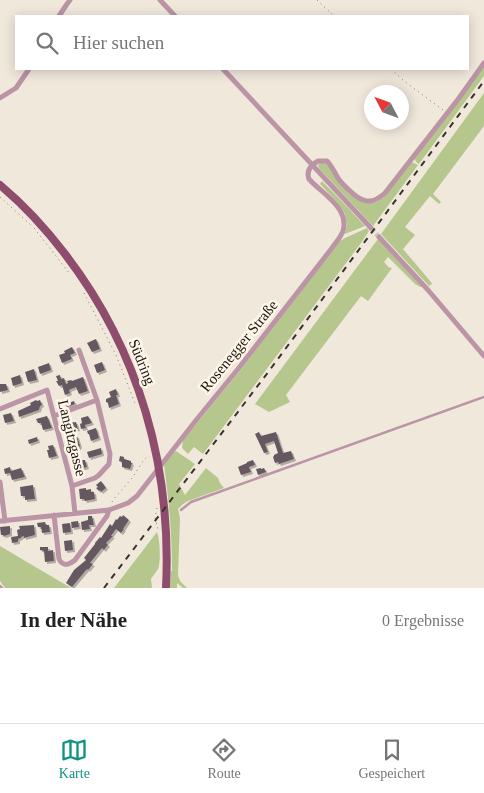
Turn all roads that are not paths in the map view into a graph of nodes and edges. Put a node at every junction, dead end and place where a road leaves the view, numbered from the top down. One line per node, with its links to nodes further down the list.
1 (70, 0): 3 (street)
2 (160, 0): 4 (street)
3 (60, 15)
4 (174, 15)
5 (484, 63): 9 (street)
6 (28, 70): 8 (street)
7 (224, 70): 9 (street)
8 (0, 98)
9 (312, 165): 11 (street); 21 (street, Rosenegger Straße)
10 (0, 185): 26 (main road, Südring)
11 (371, 228)
12 (379, 236): 14 (street)
13 (79, 350): 16 (street)
14 (484, 356)
15 (484, 396): 22 (lane)
16 (97, 400): 18 (street); 20 (street)
17 (0, 410): 18 (street, Langitzgasse)
18 (54, 416): 20 (street, Langitzgasse)
19 (0, 482): 25 (street)
20 (72, 486): 23 (street, Langitzgasse)
21 (109, 510): 23 (street, Rosenegger Straße); 24 (street)
22 (181, 510)
23 (75, 513): 24 (street, Rosenegger Straße)
24 (54, 515): 25 (street, Rosenegger Straße)
25 (3, 521)
26 (166, 588)

